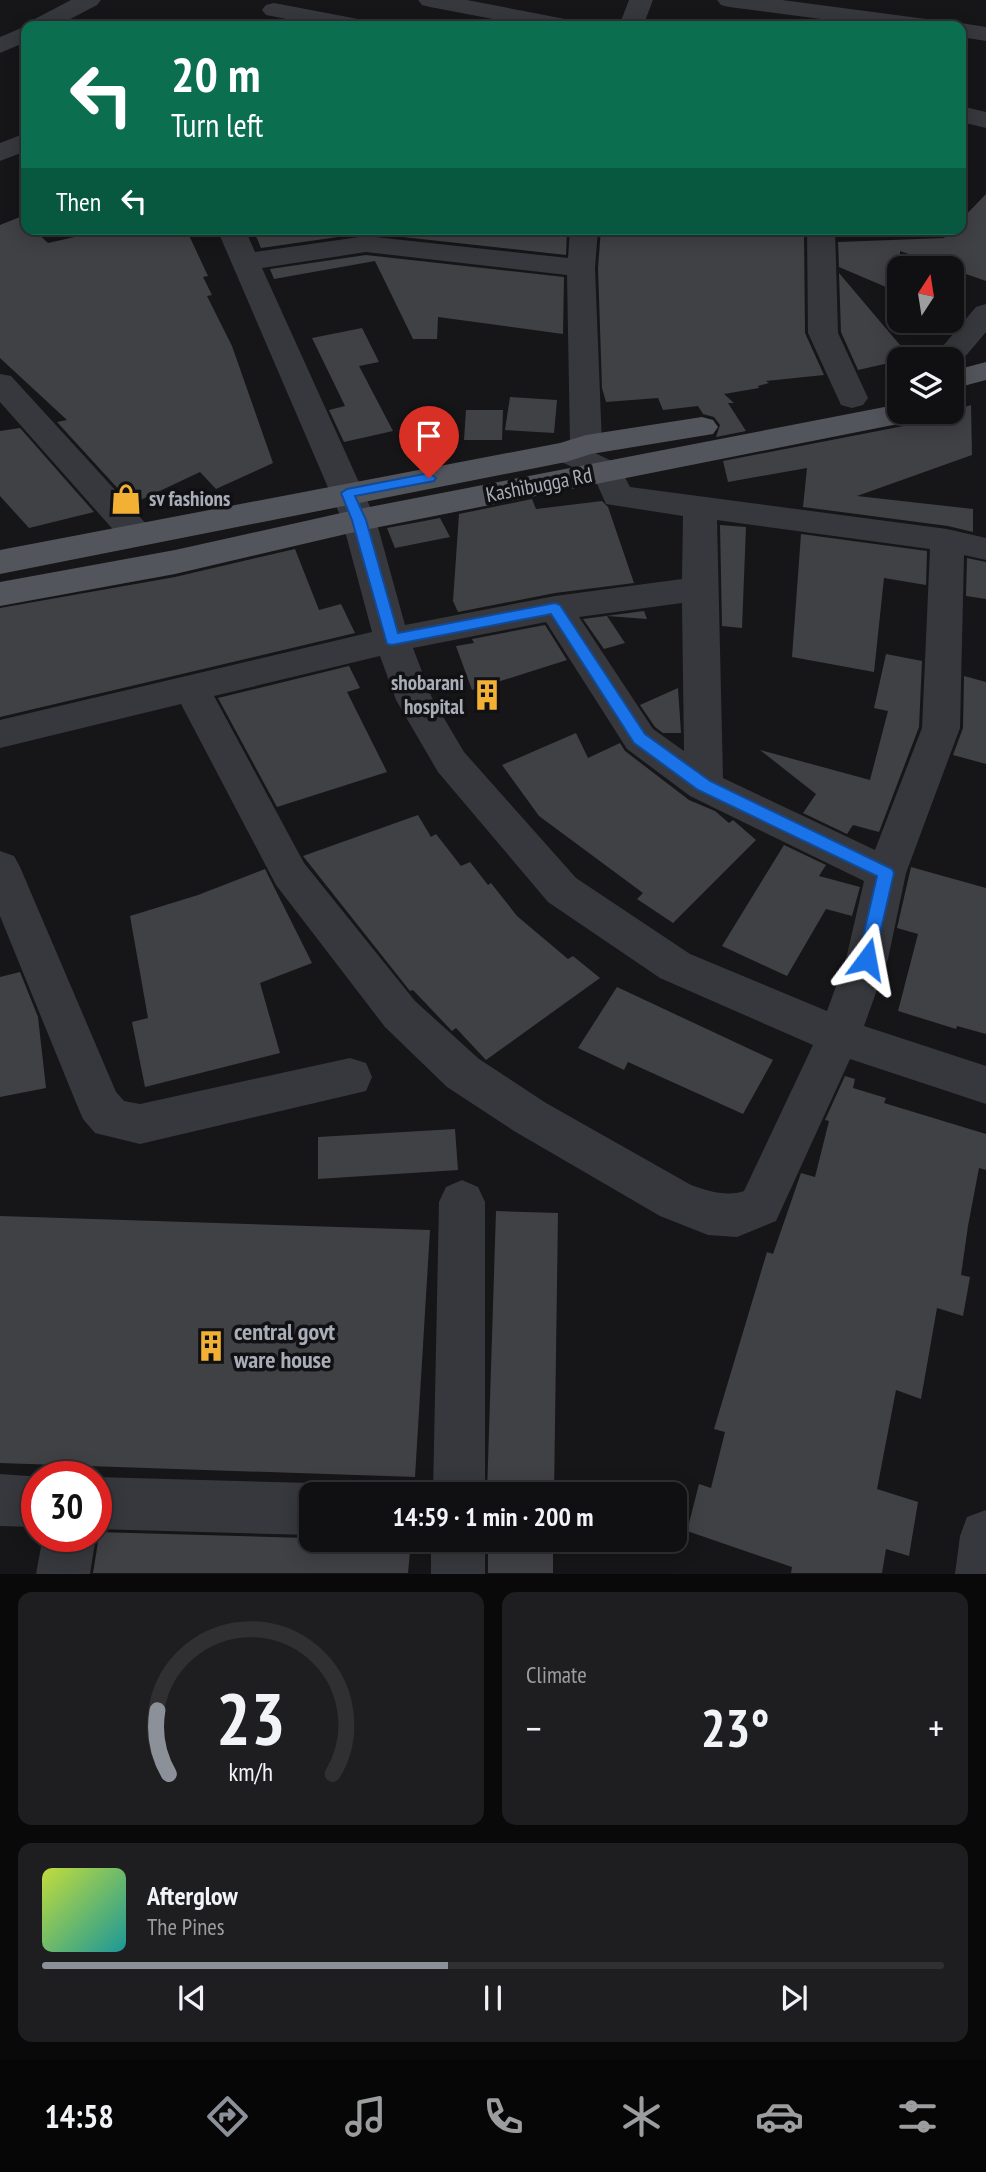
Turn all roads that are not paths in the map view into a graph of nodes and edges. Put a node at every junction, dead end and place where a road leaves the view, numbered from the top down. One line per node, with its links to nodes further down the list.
1 (89, 0): 6 (street)
2 (430, 0): 8 (street)
3 (641, 0): 9 (street)
4 (729, 0): 10 (street)
5 (274, 10): 7 (street)
6 (49, 21)
7 (332, 21)
8 (539, 21)
9 (633, 21)
10 (853, 21)
11 (966, 31): 12 (street)
12 (986, 34)
13 (966, 115): 14 (street)
14 (986, 120)
15 (21, 143): 16 (street)
16 (0, 153)
17 (234, 235): 20 (street)
18 (584, 235): 21 (street)
19 (821, 235): 28 (street)
20 (245, 262): 21 (street); 34 (street)
21 (582, 268): 32 (street)
22 (986, 313): 23 (street)
23 (957, 347)
24 (986, 371): 25 (main road)
25 (964, 377)
26 (0, 383): 36 (street)
27 (887, 392): 28 (main road, Kashibugga Rd)
28 (852, 398): 32 (main road, Kashibugga Rd)
29 (986, 398): 30 (main road)
30 (964, 402)
31 (887, 416): 33 (main road, Kashibugga Rd)
32 (576, 449): 33 (street); 34 (main road, Kashibugga Rd)
33 (607, 471): 34 (main road, Kashibugga Rd); 35 (street)
34 (353, 507): 36 (main road, Kashibugga Rd); 40 (main road, Kashibugga Rd); 42 (street)
35 (700, 509): 37 (street); 39 (street)
36 (136, 536): 38 (main road, Kashibugga Rd)
37 (967, 545): 47 (street)
38 (0, 562)
39 (699, 589): 41 (street); 45 (street)
40 (0, 594)
41 (555, 608): 42 (street); 45 (street)
42 (392, 640): 43 (street); 48 (street)
43 (192, 690): 44 (street); 48 (street)
44 (0, 734)
45 (704, 786): 47 (street)
46 (0, 867): 49 (street)
47 (886, 873): 48 (street)
48 (839, 1036): 50 (street)
49 (350, 1077)
50 (986, 1085)
51 (462, 1202): 52 (street)
52 (458, 1482)
53 (0, 1500): 54 (street)
54 (21, 1501)
55 (112, 1503): 56 (street)
56 (299, 1509)
57 (986, 1536): 62 (street)
58 (67, 1552): 60 (street)
59 (458, 1552): 61 (street)
60 (62, 1573)
61 (458, 1573)
62 (982, 1573)

